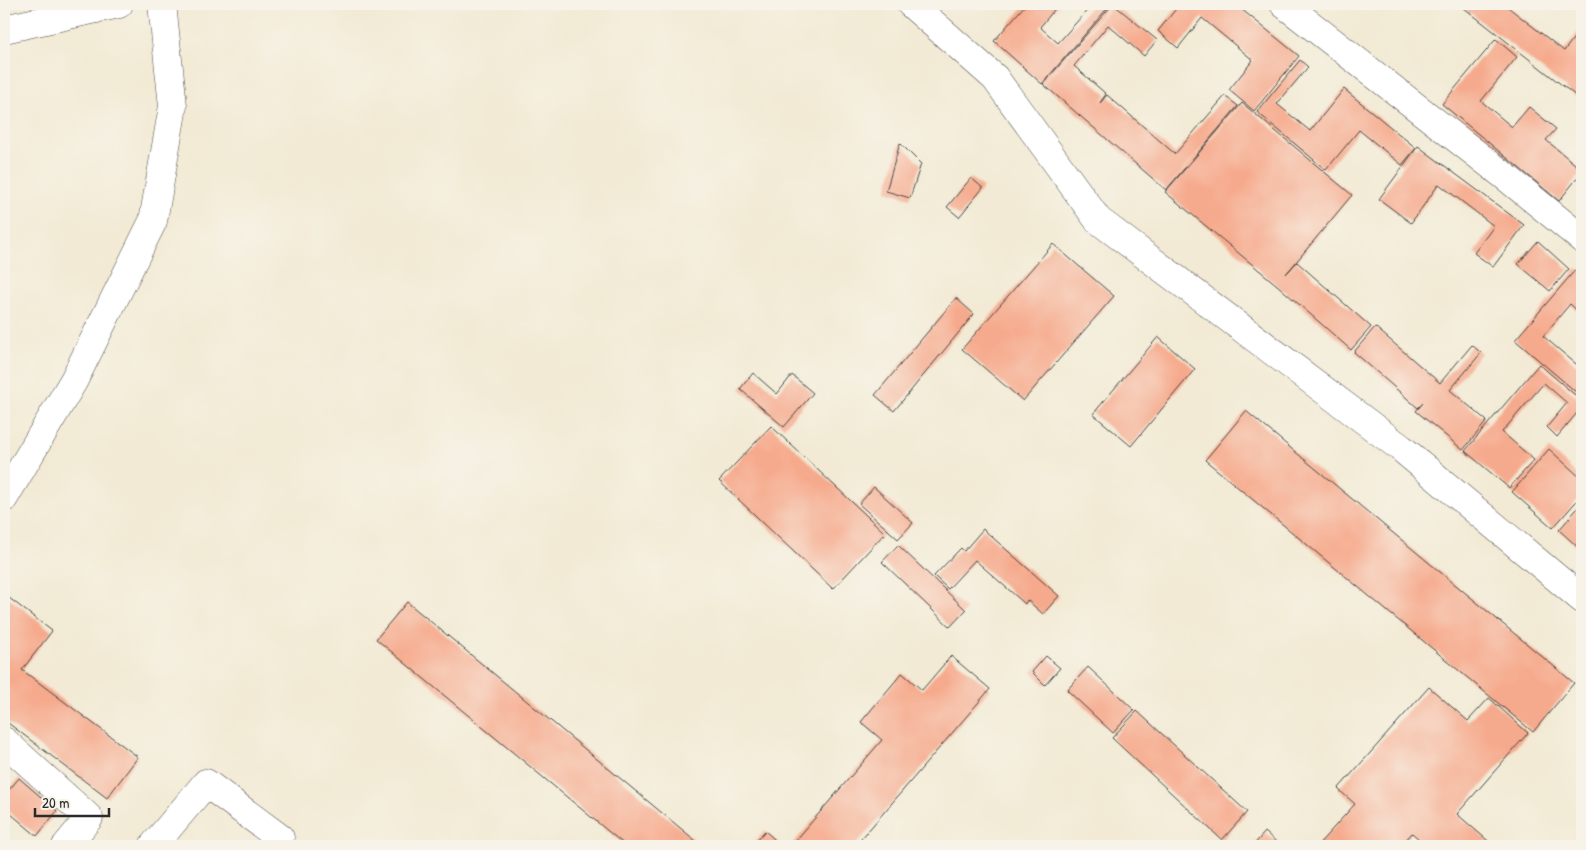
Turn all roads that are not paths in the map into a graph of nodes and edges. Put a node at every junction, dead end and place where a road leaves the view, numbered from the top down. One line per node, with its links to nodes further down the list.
1 (118, 4): 5 (street)
2 (162, 4): 7 (street)
3 (911, 4): 8 (street)
4 (1284, 4): 6 (street)
5 (4, 29)
6 (1582, 240)
7 (4, 498)
8 (1582, 599)
9 (4, 741): 10 (street)
10 (66, 846)
11 (153, 846): 12 (street)
12 (273, 846)

